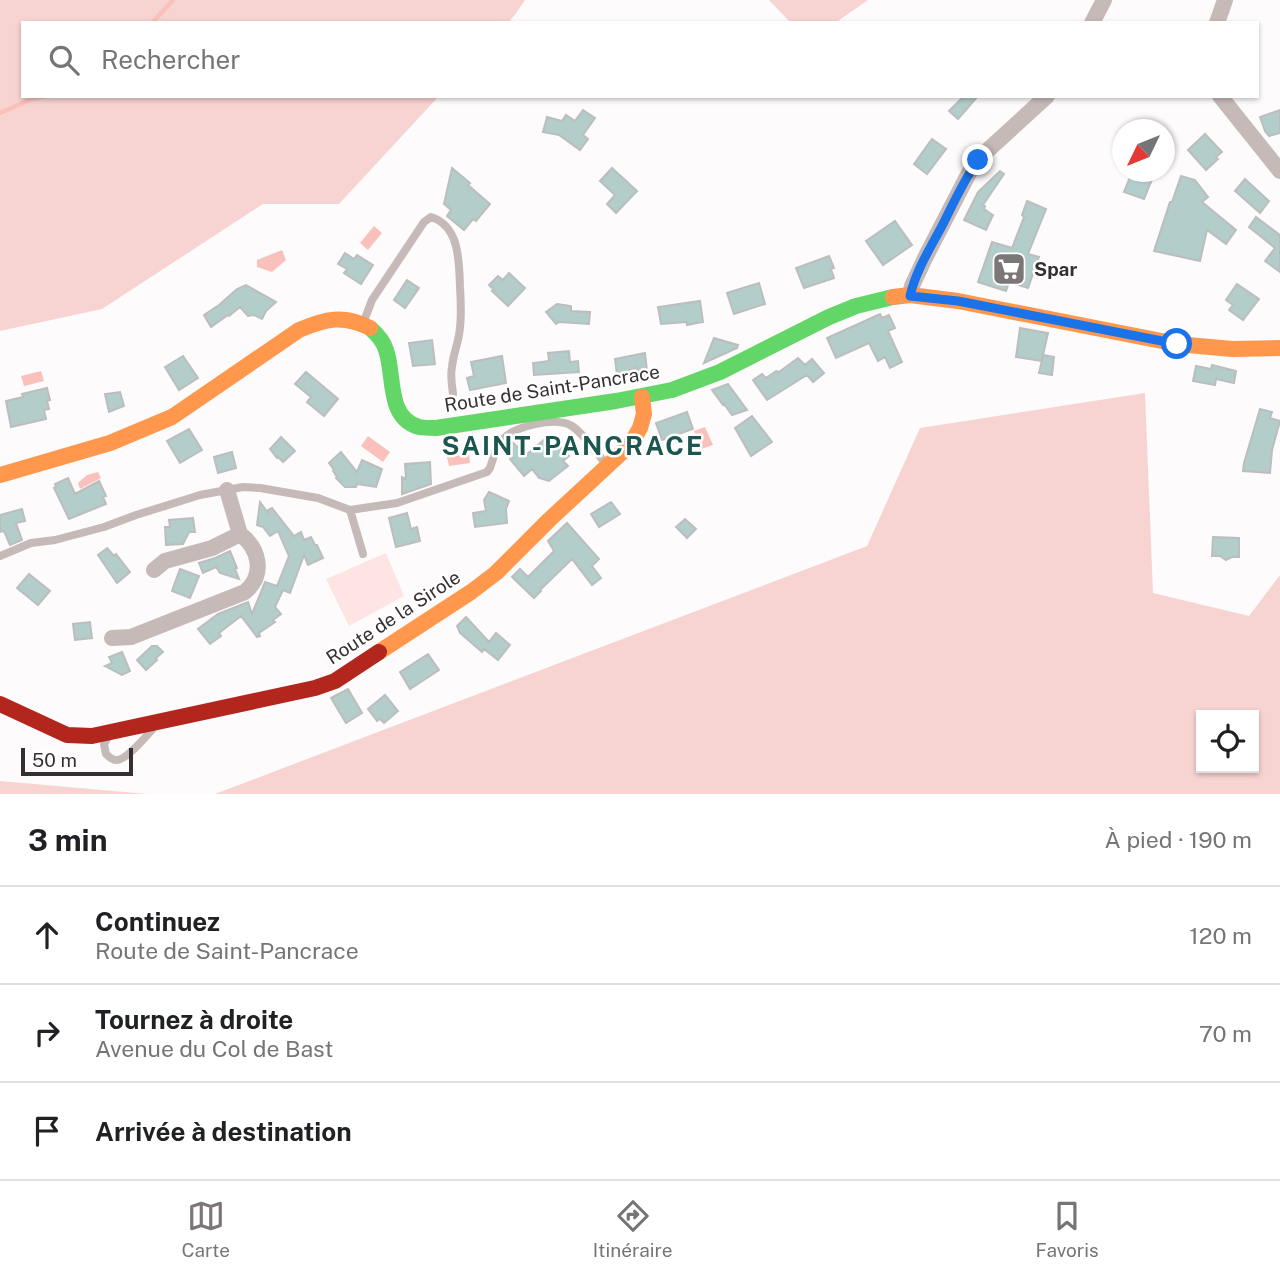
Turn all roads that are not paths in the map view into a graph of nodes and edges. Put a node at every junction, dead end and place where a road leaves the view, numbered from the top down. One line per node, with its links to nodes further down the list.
1 (1104, 0): 3 (street)
2 (1225, 0): 4 (street)
3 (1093, 21)
4 (1218, 21)
5 (1045, 98): 8 (street)
6 (1222, 98): 7 (street)
7 (1280, 172)
8 (910, 296): 10 (street, Route de Saint-Pancrace); 12 (street, Route de Saint-Pancrace)
9 (362, 324): 11 (lane); 12 (street, Route de Saint-Pancrace); 14 (street)
10 (1279, 352)
11 (453, 394)
12 (642, 397): 13 (street, Route de la Sirole)
13 (608, 466): 16 (lane); 23 (street, Route de la Sirole)
14 (0, 475)
15 (227, 490): 16 (lane); 17 (street); 19 (lane)
16 (350, 510): 18 (lane)
17 (240, 534): 20 (street); 21 (street)
18 (363, 554)
19 (0, 556)
20 (154, 570)
21 (112, 638)
22 (0, 704): 24 (street, Route de la Sirole)
23 (161, 720): 24 (street, Route de la Sirole); 24 (lane)
24 (112, 731)

